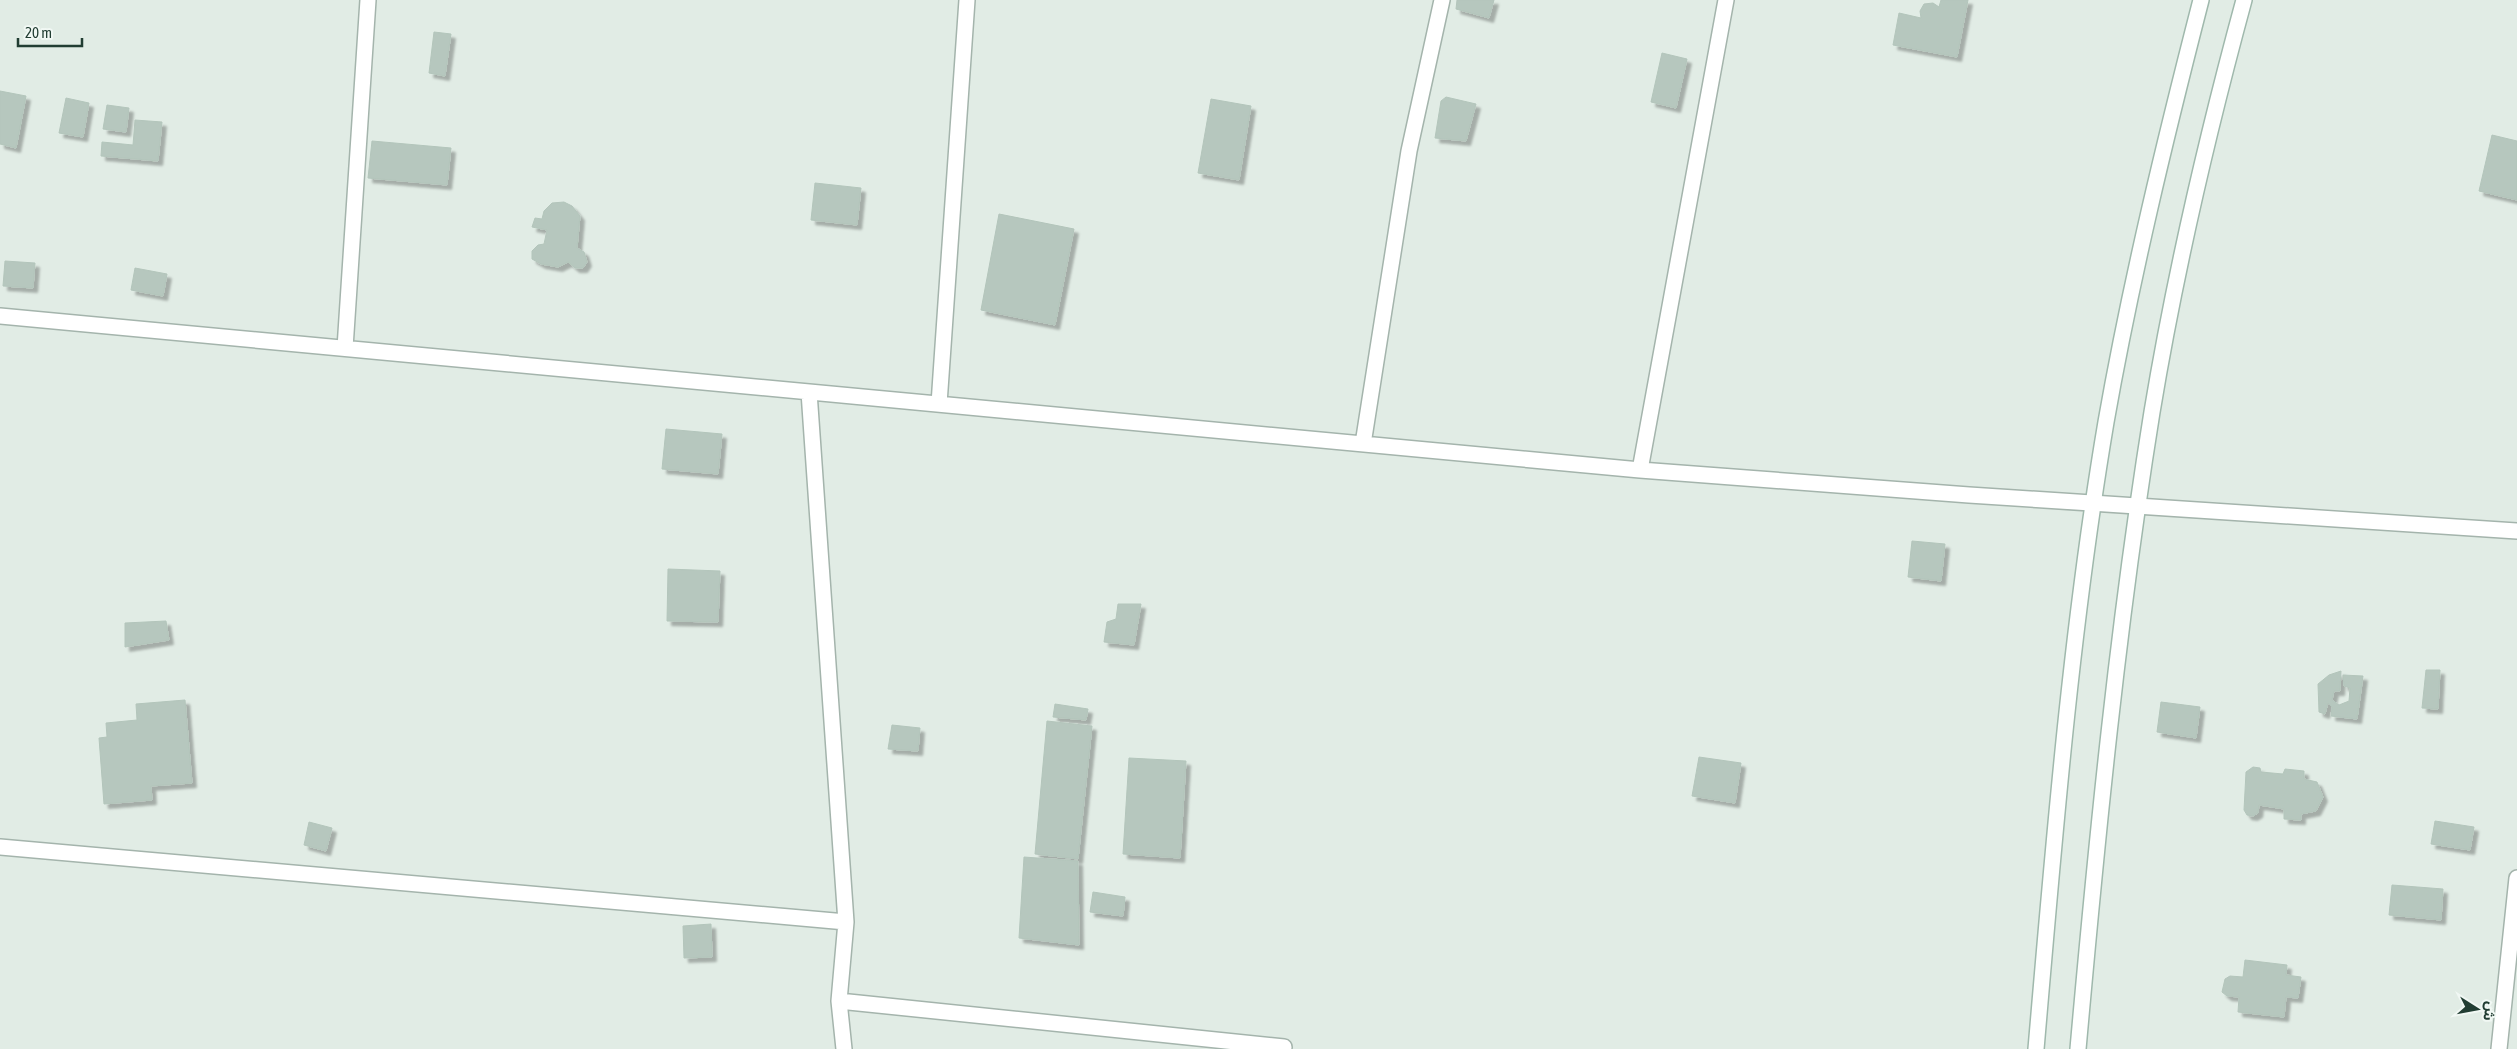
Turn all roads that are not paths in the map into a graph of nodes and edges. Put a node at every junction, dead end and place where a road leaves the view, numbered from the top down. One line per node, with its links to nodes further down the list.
1 (368, 0): 8 (street)
2 (967, 0): 10 (street)
3 (1442, 0): 11 (street)
4 (1726, 0): 12 (street)
5 (2201, 0): 13 (street)
6 (2244, 0): 14 (street)
7 (0, 316): 8 (street)
8 (345, 348): 9 (street)
9 (809, 392): 10 (street); 18 (street)
10 (939, 404): 11 (street)
11 (1363, 444): 12 (street)
12 (1640, 470): 13 (street)
13 (2094, 503): 14 (street); 22 (street)
14 (2138, 506): 15 (street); 23 (street)
15 (2517, 531)
16 (0, 847): 18 (street)
17 (2517, 878): 24 (street)
18 (846, 922): 19 (street)
19 (839, 1001): 20 (street); 21 (street)
20 (1284, 1047)
21 (844, 1049)
22 (2036, 1049)
23 (2078, 1049)
24 (2499, 1049)

